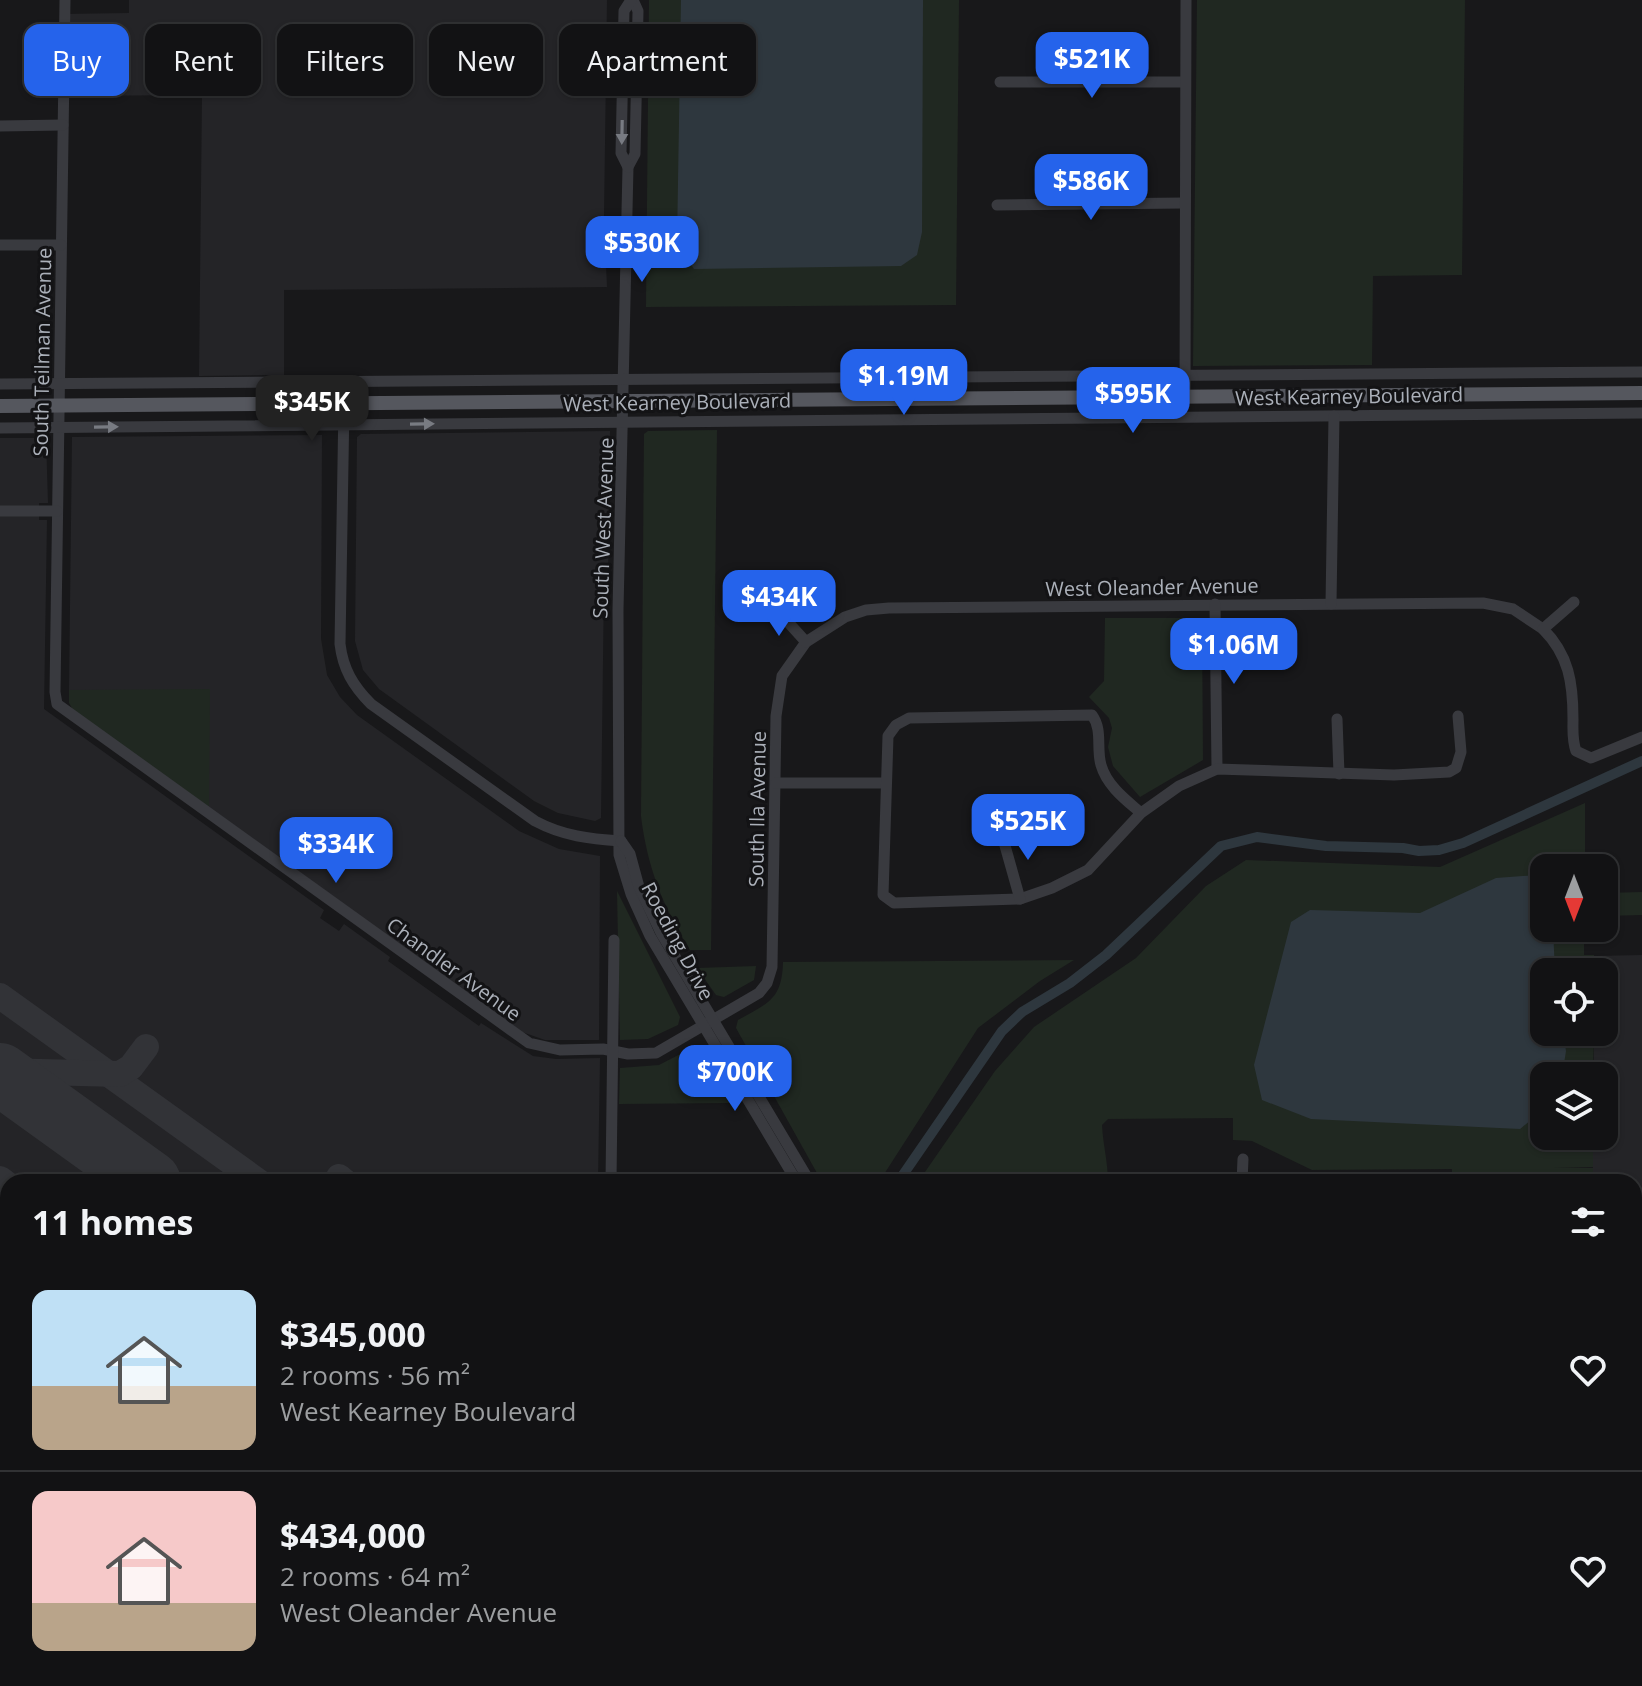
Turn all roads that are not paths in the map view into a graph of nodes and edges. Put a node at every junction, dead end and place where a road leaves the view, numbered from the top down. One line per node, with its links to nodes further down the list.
1 (65, 0): 6 (street, South Teilman Avenue)
2 (632, 0): 14 (street, South West Avenue)
3 (1186, 0): 5 (street)
4 (1000, 82): 5 (street)
5 (1185, 82): 8 (street)
6 (63, 125): 7 (street); 11 (street, South Teilman Avenue)
7 (0, 126)
8 (1184, 203): 9 (street); 13 (street)
9 (997, 205)
10 (0, 245): 11 (street)
11 (61, 245): 15 (street, South Teilman Avenue)
12 (1642, 372): 13 (street, West Kearney Boulevard)
13 (1185, 374): 14 (street, West Kearney Boulevard); 18 (street)
14 (623, 379): 15 (street, West Kearney Boulevard); 19 (street, South West Avenue)
15 (59, 383): 16 (street, West Kearney Boulevard); 22 (street, South Teilman Avenue)
16 (0, 384)
17 (1642, 393): 18 (main road, West Kearney Boulevard)
18 (1185, 396): 19 (main road, West Kearney Boulevard)
19 (624, 401): 20 (main road, West Kearney Boulevard); 25 (street, South West Avenue)
20 (344, 403): 22 (main road, West Kearney Boulevard); 26 (street)
21 (0, 406): 22 (main road, West Kearney Boulevard)
22 (59, 406): 28 (street, South Teilman Avenue)
23 (1642, 413): 24 (street, West Kearney Boulevard)
24 (1334, 416): 25 (street, West Kearney Boulevard); 33 (street)
25 (624, 423): 26 (street, West Kearney Boulevard, one-way to 25); 47 (street, South West Avenue)
26 (343, 425): 28 (street, West Kearney Boulevard, one-way to 26); 47 (street)
27 (0, 428): 28 (street, West Kearney Boulevard)
28 (59, 428): 30 (street, South Teilman Avenue)
29 (0, 511): 30 (street)
30 (57, 511): 37 (street, South Teilman Avenue)
31 (1574, 602): 35 (street)
32 (1215, 604): 33 (street, West Oleander Avenue); 36 (street, West Oleander Avenue); 41 (street)
33 (1331, 604): 35 (street, West Oleander Avenue)
34 (777, 610): 36 (street)
35 (1543, 629): 40 (street)
36 (806, 642): 43 (street, South Ila Avenue)
37 (57, 704): 52 (street, Chandler Avenue)
38 (1458, 716): 42 (street)
39 (1337, 719): 42 (street)
40 (1642, 737)
41 (1217, 769): 42 (street); 45 (street)
42 (1339, 774)
43 (776, 783): 44 (street); 50 (street, South Ila Avenue)
44 (885, 783): 45 (street); 48 (street)
45 (1141, 813): 48 (street)
46 (1002, 835): 48 (street)
47 (621, 841): 51 (street, Roeding Drive)
48 (1020, 899)
49 (614, 940): 52 (street)
50 (767, 983): 51 (street, Chandler Avenue)
51 (708, 1023): 52 (street, Chandler Avenue); 55 (street, Roeding Drive); 56 (street, Roeding Drive)
52 (613, 1051): 54 (street)
53 (1243, 1159): 57 (street)
54 (611, 1174)
55 (793, 1174)
56 (805, 1174)
57 (1242, 1174)

